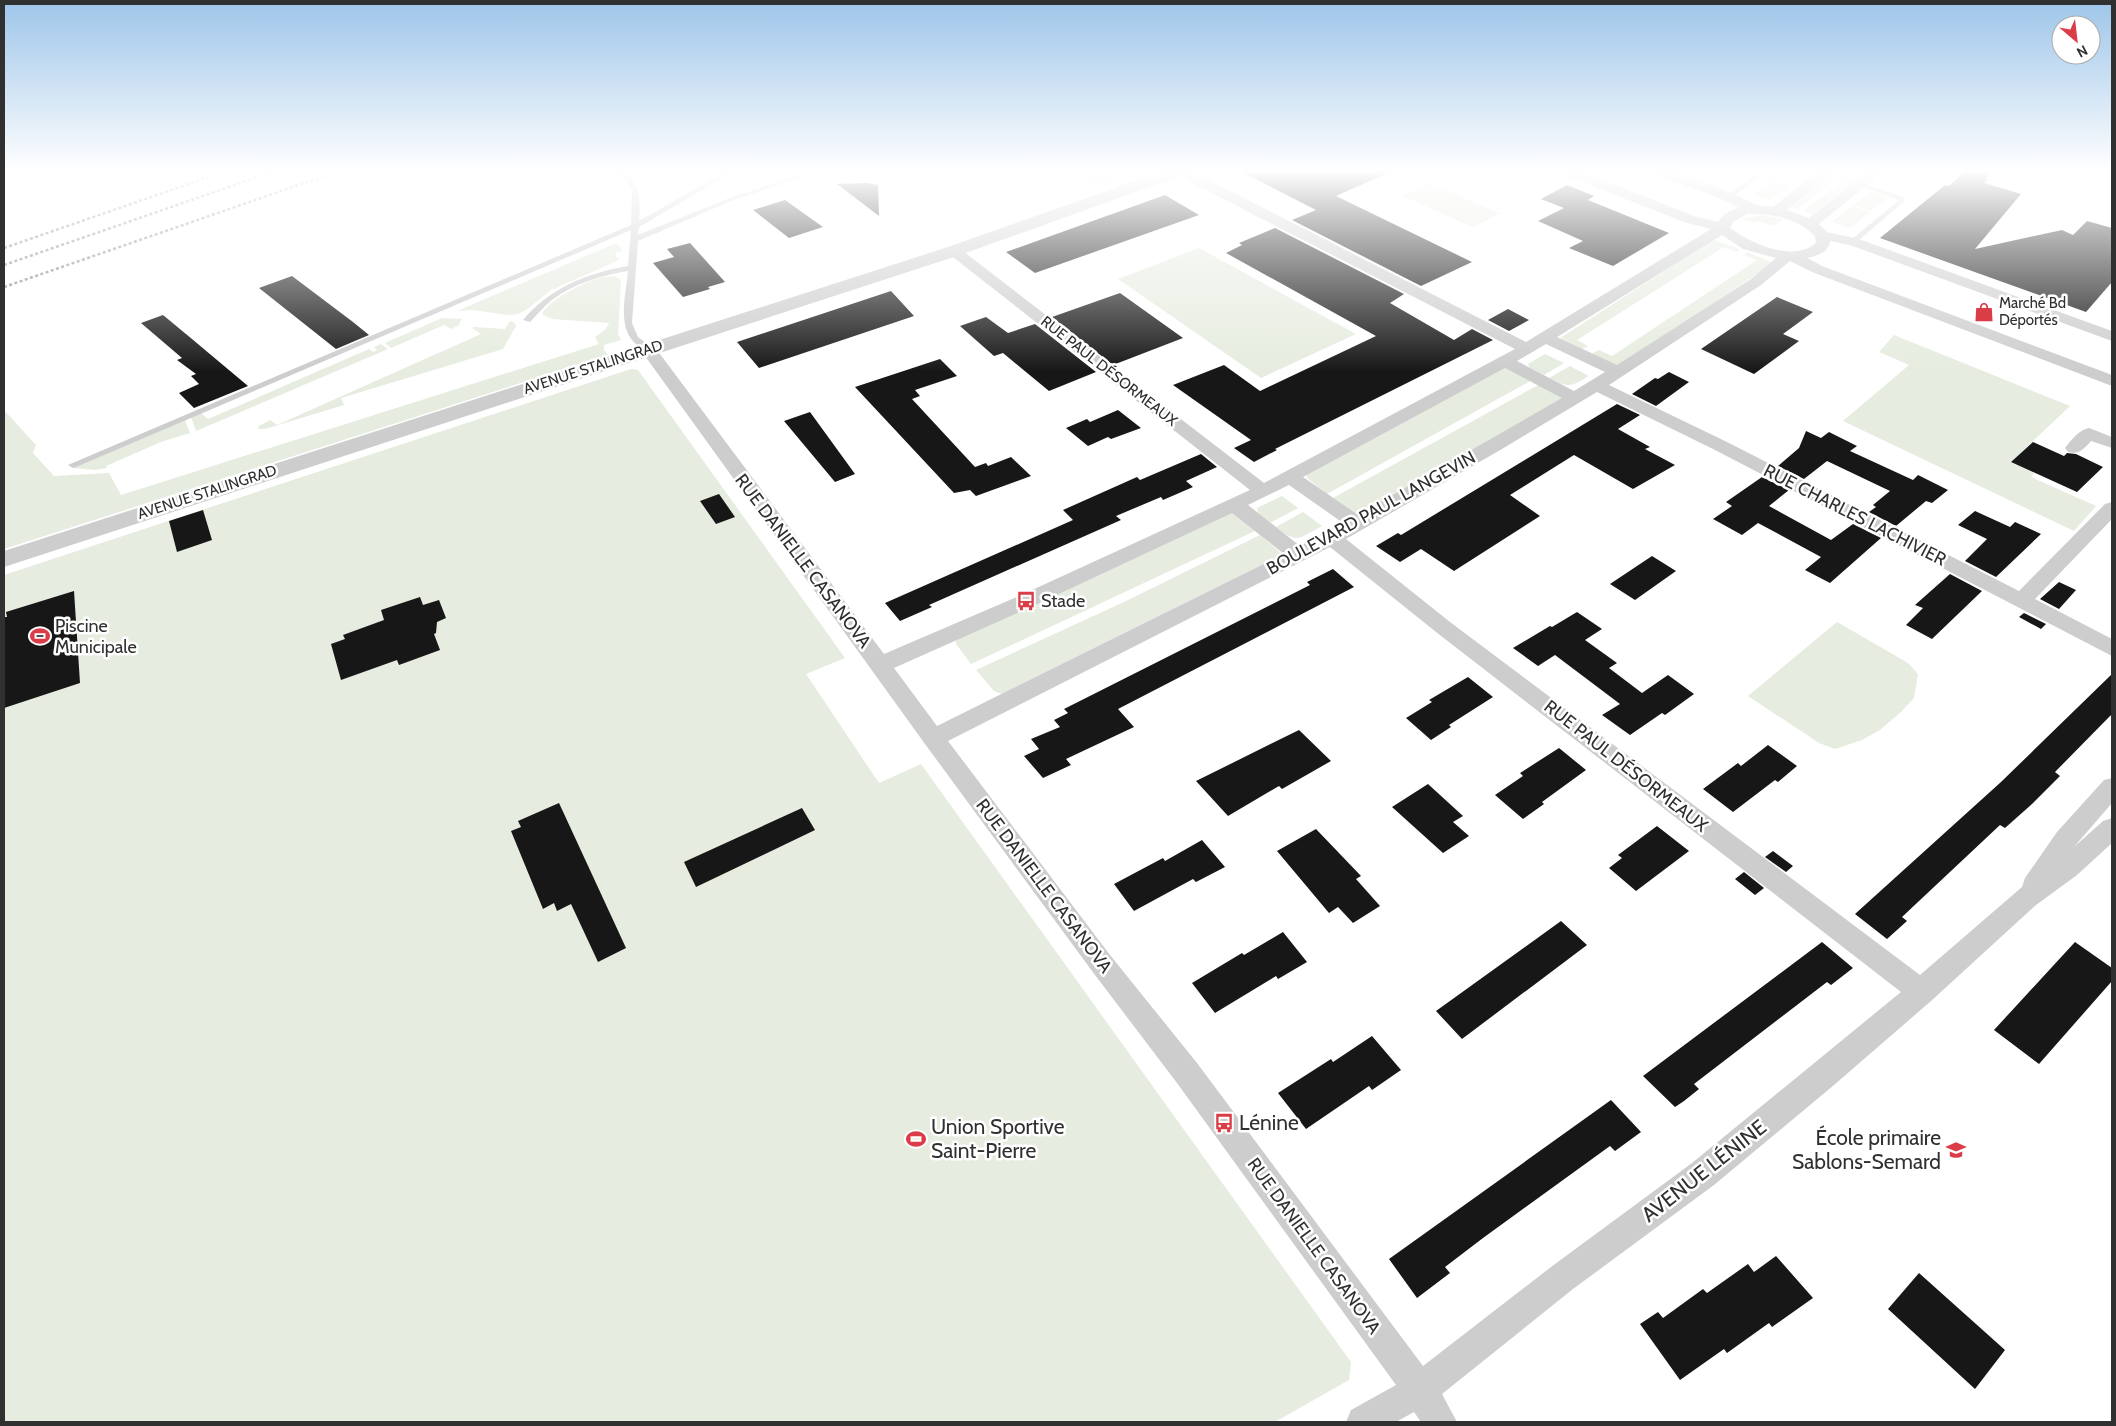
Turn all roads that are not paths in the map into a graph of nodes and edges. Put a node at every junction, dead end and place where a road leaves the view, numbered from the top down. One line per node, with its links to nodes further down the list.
1 (608, 238): 27 (lane)
2 (639, 238): 10 (lane)
3 (992, 238): 12 (street, AVENUE STALINGRAD)
4 (1310, 238): 19 (street)
5 (1708, 238): 17 (street)
6 (1733, 238): 13 (street)
7 (1822, 238): 13 (street)
8 (1834, 238): 11 (street)
9 (1859, 238): 11 (lane)
10 (633, 240): 14 (lane)
11 (1854, 242): 16 (street)
12 (954, 251): 18 (street, AVENUE STALINGRAD); 29 (street, RUE PAUL DÉSORMEAUX)
13 (1789, 255): 21 (street, BOULEVARD PAUL LANGEVIN); 22 (street)
14 (632, 268): 15 (lane); 18 (lane)
15 (527, 320)
16 (2109, 331)
17 (1546, 338): 19 (street); 21 (street)
18 (648, 349): 35 (street, AVENUE STALINGRAD); 38 (street, RUE DANIELLE CASANOVA)
19 (1527, 349): 20 (street)
20 (1506, 361): 24 (street); 28 (street)
21 (1618, 372): 23 (street, BOULEVARD PAUL LANGEVIN)
22 (2112, 382)
23 (1596, 384): 24 (street, BOULEVARD PAUL LANGEVIN); 36 (street, RUE CHARLES LACHIVIER)
24 (1575, 398): 32 (street, BOULEVARD PAUL LANGEVIN)
25 (2112, 443): 26 (street)
26 (2074, 448)
27 (73, 465)
28 (1290, 477): 29 (street); 32 (street)
29 (1263, 491): 30 (street)
30 (1235, 505): 34 (street); 38 (street)
31 (2112, 508): 36 (street)
32 (1356, 523): 33 (street, BOULEVARD PAUL LANGEVIN)
33 (1332, 538): 34 (street, BOULEVARD PAUL LANGEVIN); 43 (street, RUE PAUL DÉSORMEAUX)
34 (1298, 555): 39 (street, BOULEVARD PAUL LANGEVIN)
35 (4, 559)
36 (2022, 601): 37 (street, RUE CHARLES LACHIVIER)
37 (2112, 648)
38 (880, 665): 39 (street, RUE DANIELLE CASANOVA)
39 (934, 738): 44 (street, RUE DANIELLE CASANOVA)
40 (2112, 787): 42 (street, AVENUE LÉNINE)
41 (2112, 828): 42 (street, AVENUE LÉNINE)
42 (2026, 897): 43 (street, AVENUE LÉNINE)
43 (1921, 992): 44 (street, AVENUE LÉNINE)
44 (1420, 1390): 45 (street, AVENUE LÉNINE); 46 (street, RUE DANIELLE CASANOVA)
45 (1363, 1422)
46 (1440, 1422)

